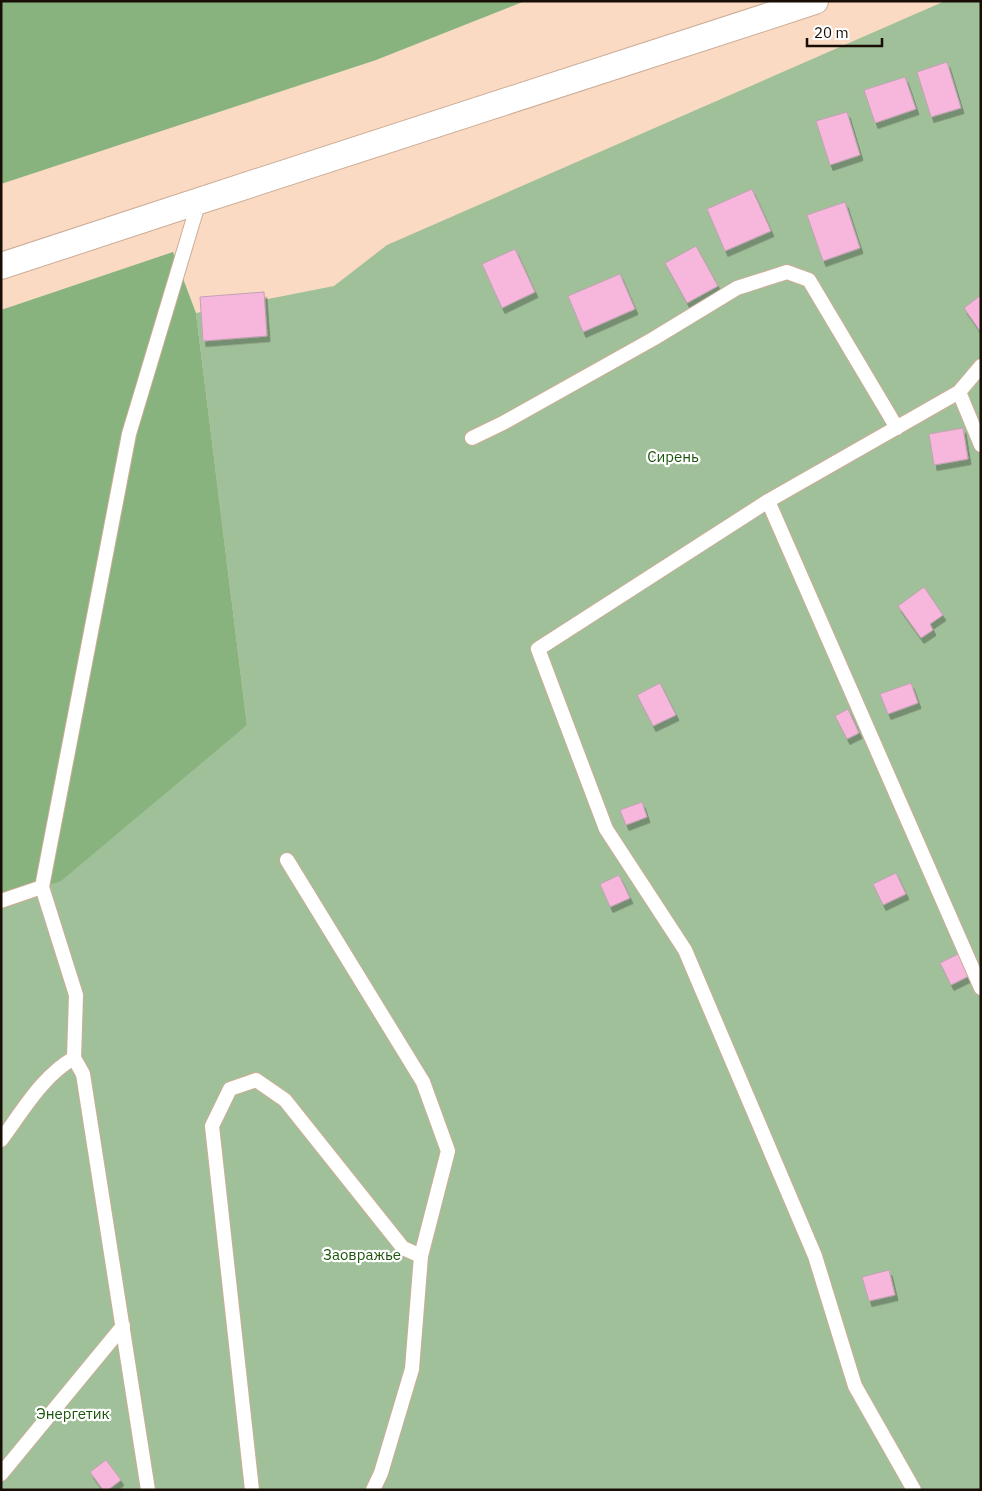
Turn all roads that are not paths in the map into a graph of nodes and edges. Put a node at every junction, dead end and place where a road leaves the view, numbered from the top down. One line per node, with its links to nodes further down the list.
1 (815, 1): 2 (street)
2 (199, 200): 3 (street); 11 (lane)
3 (1, 266)
4 (981, 366): 5 (lane)
5 (959, 392): 6 (lane); 8 (lane)
6 (897, 428): 7 (lane); 9 (lane)
7 (472, 438)
8 (981, 445)
9 (768, 501): 13 (lane); 22 (lane)
10 (287, 860): 16 (lane)
11 (42, 887): 12 (lane); 14 (lane)
12 (1, 901)
13 (981, 988)
14 (74, 1058): 15 (lane); 17 (lane)
15 (1, 1140)
16 (421, 1256): 20 (lane); 21 (lane)
17 (123, 1326): 18 (lane); 19 (lane)
18 (1, 1474)
19 (148, 1490)
20 (252, 1490)
21 (373, 1490)
22 (914, 1490)

